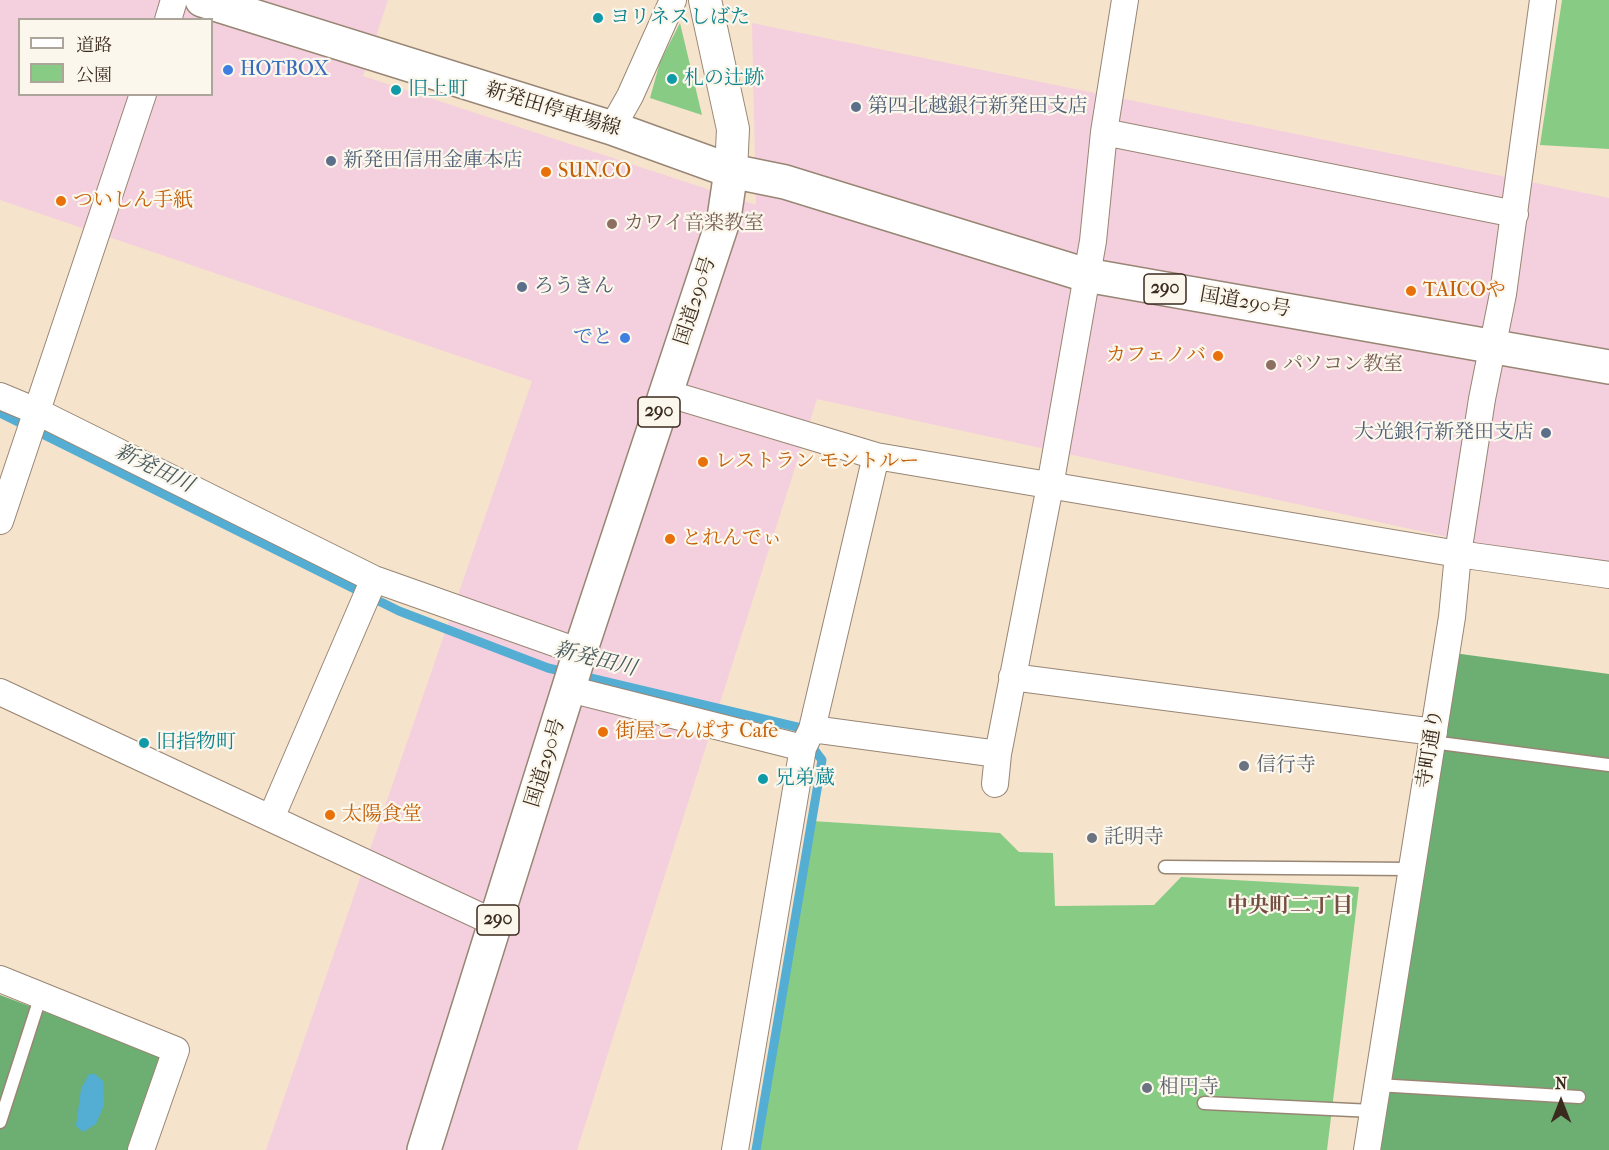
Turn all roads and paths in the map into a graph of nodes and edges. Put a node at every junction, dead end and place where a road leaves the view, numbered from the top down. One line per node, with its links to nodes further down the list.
1 (174, 0): 7 (street)
2 (202, 0): 9 (main road, 新発田停車場線)
3 (673, 0): 9 (street)
4 (705, 0): 11 (street)
5 (1125, 0): 10 (street)
6 (1543, 0): 12 (street, 寺町通り)
7 (169, 18)
8 (142, 96): 18 (street)
9 (612, 128): 11 (main road, 新発田停車場線)
10 (1104, 132): 12 (street); 13 (street)
11 (731, 171): 13 (main road, 国道290号 / 290); 16 (main road, 国道290号 / 290)
12 (1515, 214): 14 (street, 寺町通り)
13 (1086, 275): 14 (main road, 国道290号 / 290); 20 (street)
14 (1492, 348): 15 (main road, 国道290号 / 290); 22 (street, 寺町通り)
15 (1609, 367)
16 (666, 393): 19 (street); 25 (main road, 国道290号 / 290)
17 (0, 396): 18 (street)
18 (36, 411): 21 (street); 24 (street)
19 (876, 456): 20 (street); 30 (street)
20 (1050, 486): 22 (street); 26 (street)
21 (0, 521)
22 (1458, 554): 23 (street); 29 (street, 寺町通り)
23 (1609, 575)
24 (374, 579): 25 (street); 34 (street)
25 (580, 652): 27 (main road, 国道290号 / 290)
26 (1012, 677): 29 (street); 31 (street)
27 (569, 689): 30 (street); 37 (main road, 国道290号 / 290)
28 (0, 692): 34 (street)
29 (1433, 737): 32 (lane); 36 (street, 寺町通り)
30 (807, 739): 31 (street); 47 (street)
31 (998, 754): 33 (street)
32 (1609, 765)
33 (995, 784)
34 (271, 818): 37 (street)
35 (1165, 867): 36 (lane)
36 (1410, 869): 40 (street, 寺町通り)
37 (497, 924): 46 (main road, 国道290号 / 290)
38 (0, 979): 39 (street)
39 (41, 995): 44 (lane); 45 (street)
40 (1377, 1085): 41 (lane); 43 (street, 寺町通り)
41 (1579, 1097)
42 (1204, 1103): 43 (lane)
43 (1373, 1111): 48 (street, 寺町通り)
44 (0, 1122)
45 (141, 1150)
46 (424, 1150)
47 (735, 1150)
48 (1367, 1150)

